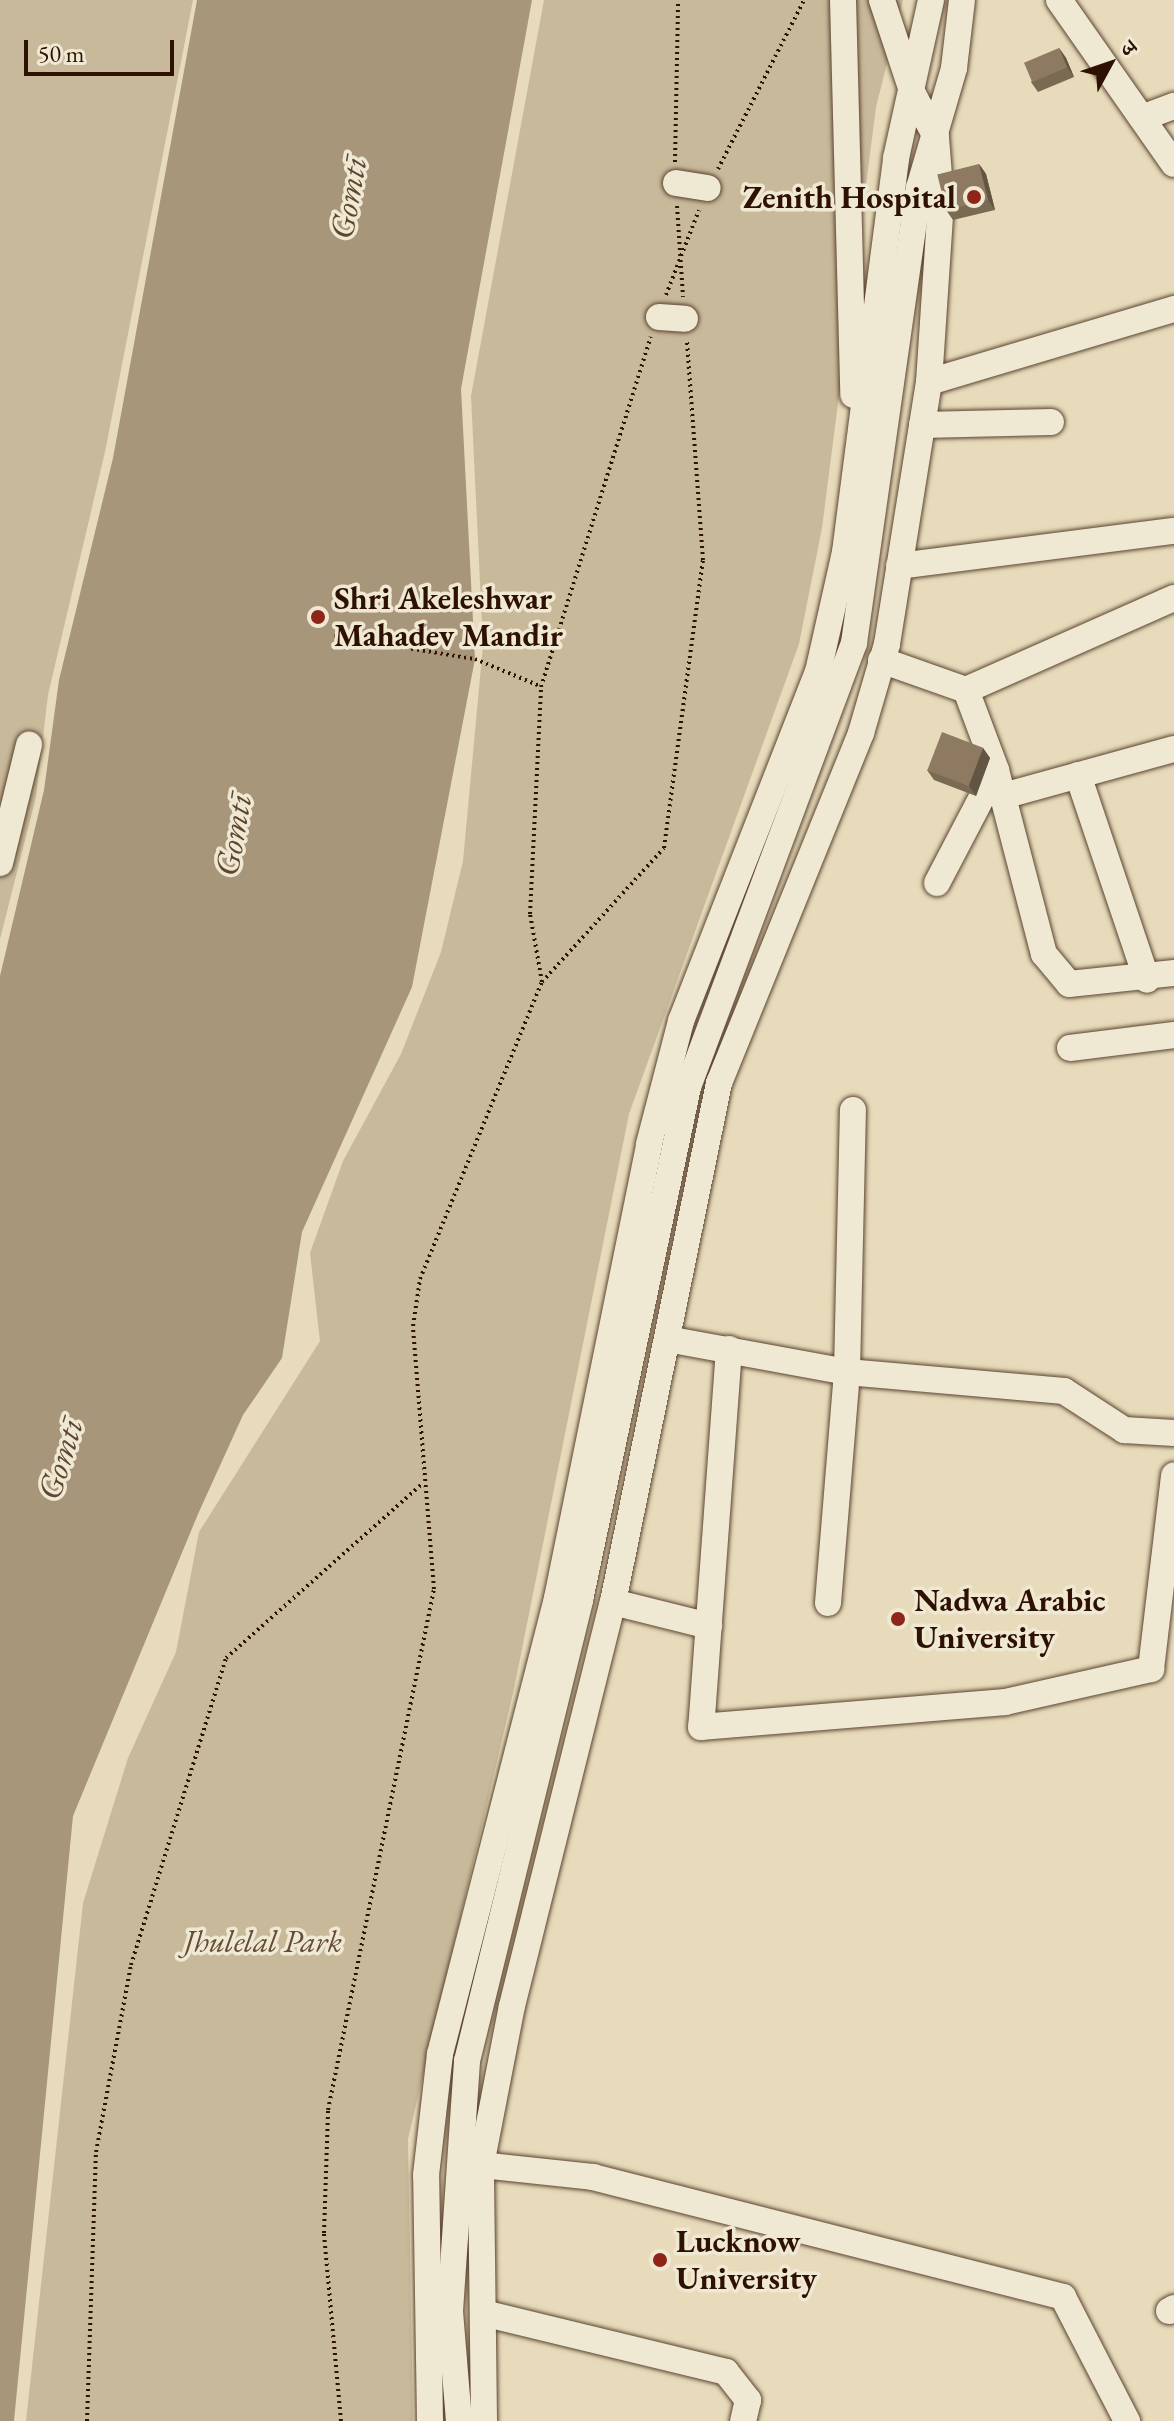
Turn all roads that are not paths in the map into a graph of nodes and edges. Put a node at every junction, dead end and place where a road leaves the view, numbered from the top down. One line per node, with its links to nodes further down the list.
1 (843, 0): 17 (street)
2 (882, 0): 6 (street)
3 (931, 0): 6 (street)
4 (962, 0): 9 (street)
5 (1059, 0): 8 (street)
6 (913, 94): 9 (street); 17 (street)
7 (1174, 106): 8 (street)
8 (1142, 118): 10 (street)
9 (936, 137): 14 (street); 46 (street)
10 (1174, 164)
11 (676, 183): 12 (street)
12 (708, 188)
13 (1174, 309): 14 (street)
14 (929, 382): 16 (street)
15 (1051, 422): 16 (street)
16 (922, 425): 19 (street)
17 (857, 454): 45 (street)
18 (1174, 531): 19 (street)
19 (899, 566): 21 (street)
20 (1174, 598): 22 (street)
21 (881, 660): 22 (street); 35 (street)
22 (966, 690): 25 (street)
23 (29, 745): 28 (street)
24 (1174, 749): 26 (street)
25 (996, 770): 27 (street); 29 (street)
26 (1078, 775): 27 (street); 31 (street)
27 (1003, 796): 31 (street)
28 (0, 863)
29 (937, 883)
30 (1174, 973): 31 (street)
31 (1147, 980)
32 (1174, 1035): 33 (street)
33 (1070, 1048)
34 (853, 1110): 37 (street)
35 (667, 1339): 36 (street); 40 (street)
36 (729, 1349): 37 (street); 42 (street)
37 (847, 1372): 38 (street); 41 (street)
38 (1174, 1433)
39 (1174, 1475): 42 (street)
40 (613, 1602): 42 (street); 43 (street)
41 (828, 1603)
42 (709, 1626)
43 (481, 2165): 44 (street); 49 (street)
44 (483, 2313): 47 (street); 48 (street)
45 (430, 2421)
46 (459, 2421)
47 (484, 2421)
48 (743, 2421)
49 (1127, 2421)

